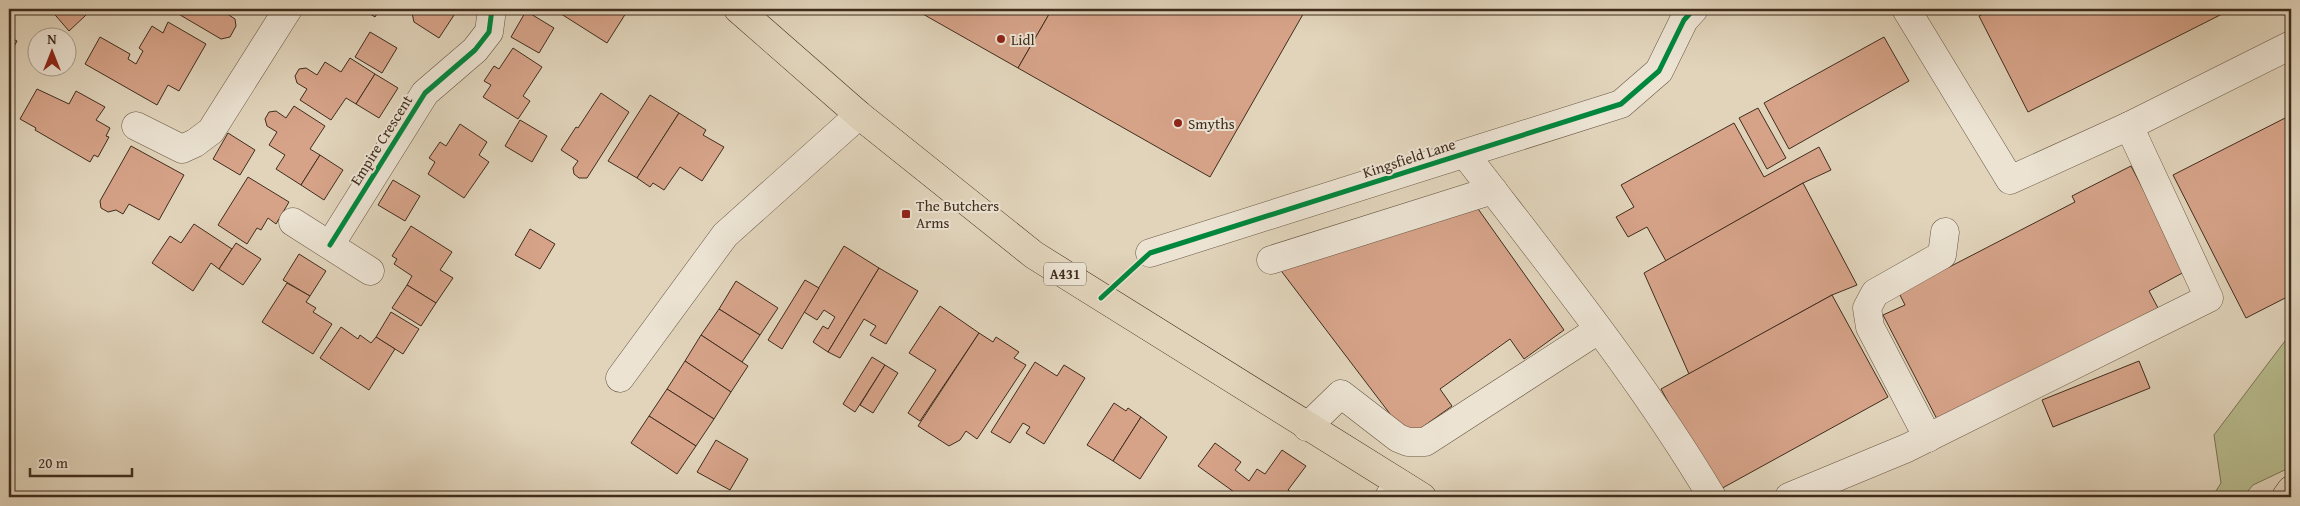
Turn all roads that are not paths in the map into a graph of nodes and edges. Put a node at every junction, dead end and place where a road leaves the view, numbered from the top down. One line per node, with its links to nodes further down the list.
1 (288, 9): 8 (street)
2 (492, 9): 14 (street, Empire Crescent)
3 (738, 9): 7 (main road, A431)
4 (1694, 9): 10 (street, Kingsfield Lane)
5 (1906, 9): 9 (street)
6 (2291, 45): 9 (street)
7 (859, 115): 19 (street); 20 (main road, A431)
8 (136, 126)
9 (2129, 126): 21 (street)
10 (1465, 154): 11 (street); 15 (street, Kingsfield Lane)
11 (1493, 190): 16 (street); 18 (street)
12 (293, 222): 14 (street)
13 (1945, 232): 21 (street)
14 (330, 246): 17 (street)
15 (1150, 253)
16 (1271, 260)
17 (370, 271)
18 (1598, 330): 20 (street); 25 (street)
19 (620, 378)
20 (1307, 427): 22 (main road, A431)
21 (1928, 438): 26 (street)
22 (1394, 490): 24 (main road, A431)
23 (2291, 490): 27 (main road)
24 (1422, 497)
25 (1712, 497)
26 (1789, 497)
27 (2286, 497)

